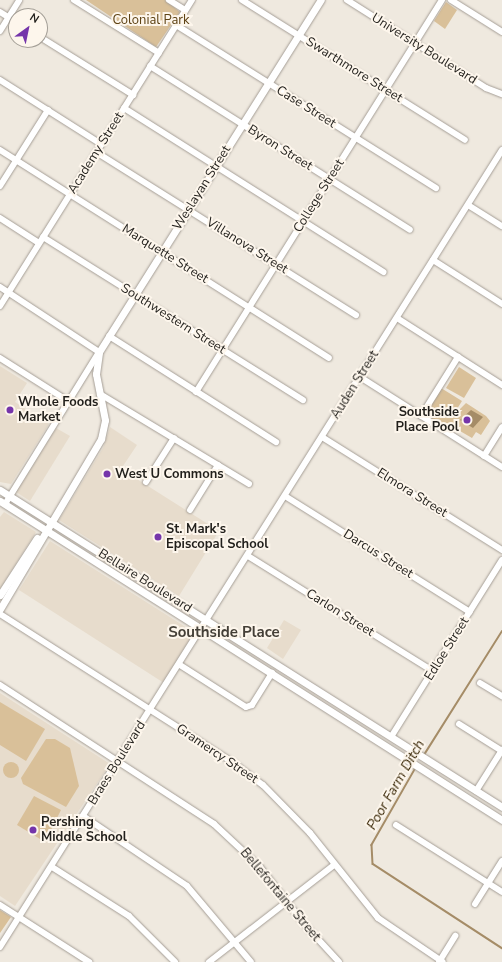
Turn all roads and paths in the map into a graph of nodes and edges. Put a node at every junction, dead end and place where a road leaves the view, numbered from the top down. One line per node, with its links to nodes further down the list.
1 (74, 0): 17 (street)
2 (169, 0): 9 (street)
3 (192, 0): 9 (street, Academy Street)
4 (242, 0): 14 (street, Swarthmore Street)
5 (321, 0): 14 (main road, Weslayan Street)
6 (347, 0): 16 (street, University Boulevard)
7 (442, 0): 16 (street, College Street)
8 (451, 0): 13 (street)
9 (186, 10): 11 (street, Academy Street)
10 (8, 20): 12 (street)
11 (176, 25): 17 (street, Academy Street); 20 (street, Case Street)
12 (0, 32)
13 (502, 32)
14 (298, 35): 20 (main road, Weslayan Street); 21 (street, Swarthmore Street)
15 (48, 42): 23 (street)
16 (415, 43): 21 (street, College Street); 22 (street, University Boulevard)
17 (159, 53): 18 (street, Academy Street)
18 (150, 66): 23 (street, Academy Street); 26 (street, Byron Street)
19 (0, 80): 25 (street)
20 (268, 83): 26 (main road, Weslayan Street); 27 (street, Case Street)
21 (384, 90): 27 (street, College Street); 28 (street, Swarthmore Street)
22 (502, 94)
23 (132, 95): 24 (street, Academy Street)
24 (124, 108): 29 (street, Academy Street); 34 (street)
25 (48, 110): 29 (street); 33 (street)
26 (242, 124): 34 (main road, Weslayan Street); 35 (street, Byron Street)
27 (355, 138): 35 (street, College Street); 37 (street, Case Street)
28 (465, 140)
29 (101, 144): 32 (street, Academy Street)
30 (0, 150): 33 (street, Marquette Street)
31 (502, 150): 39 (street, Auden Street)
32 (96, 152): 38 (street, Academy Street); 40 (street, Villanova Street)
33 (16, 160): 36 (street); 38 (street, Marquette Street)
34 (216, 167): 40 (main road, Weslayan Street); 42 (street)
35 (329, 179): 42 (street, College Street); 44 (street, Byron Street)
36 (0, 186)
37 (436, 188)
38 (70, 194): 45 (street, Academy Street); 47 (street, Marquette Street)
39 (468, 205): 43 (street); 48 (street, Auden Street)
40 (188, 209): 47 (main road, Weslayan Street); 49 (street, Villanova Street)
41 (0, 218): 46 (street)
42 (302, 221): 49 (street, College Street); 50 (street)
43 (502, 226)
44 (410, 230)
45 (43, 237): 46 (street, Academy Street); 53 (street, Southwestern Street)
46 (39, 243): 52 (street, Academy Street)
47 (162, 252): 53 (main road, Weslayan Street); 56 (street, Marquette Street)
48 (433, 260): 54 (street); 58 (street, Auden Street)
49 (275, 264): 56 (street, College Street); 57 (street, Villanova Street)
50 (383, 272)
51 (0, 287): 52 (street)
52 (8, 293): 55 (street, Academy Street); 61 (street)
53 (135, 295): 59 (main road, Weslayan Street); 60 (street, Southwestern Street)
54 (502, 304)
55 (0, 306)
56 (249, 307): 60 (street, College Street); 64 (street, Marquette Street)
57 (356, 315)
58 (397, 318): 62 (street); 67 (street, Auden Street)
59 (109, 336): 61 (main road, Weslayan Street); 69 (street)
60 (222, 350): 69 (street, College Street); 71 (street, Southwestern Street)
61 (98, 352): 65 (main road); 66 (street, Weslayan Street)
62 (458, 357): 68 (street); 73 (street)
63 (0, 358): 72 (street)
64 (329, 358)
65 (96, 374): 66 (street); 70 (main road)
66 (84, 376): 72 (street, Weslayan Street)
67 (360, 378): 73 (street); 75 (street, Auden Street)
68 (502, 384)
69 (196, 392): 77 (street)
70 (100, 394): 76 (street); 88 (main road)
71 (303, 400)
72 (68, 402): 84 (street, Weslayan Street)
73 (421, 416): 78 (street)
74 (502, 427): 78 (street)
75 (322, 437): 85 (street, Auden Street); 91 (street, Elmora Street)
76 (174, 438): 79 (street); 81 (street)
77 (276, 442)
78 (484, 456): 80 (street)
79 (218, 465): 82 (street); 87 (street)
80 (502, 467)
81 (146, 482)
82 (249, 484)
83 (0, 490): 84 (main road, Bellaire Boulevard)
84 (10, 496): 86 (street, Weslayan Street); 88 (main road, Bellaire Boulevard)
85 (285, 496): 93 (street, Auden Street); 100 (street, Darcus Street)
86 (2, 502): 89 (main road, Bellaire Boulevard)
87 (190, 510)
88 (50, 522): 89 (main road); 90 (main road, Bellaire Boulevard)
89 (46, 530): 92 (main road, Bellaire Boulevard); 95 (main road)
90 (91, 547): 92 (main road); 96 (main road, Bellaire Boulevard)
91 (502, 550)
92 (86, 555): 97 (main road, Bellaire Boulevard)
93 (248, 556): 102 (street, Auden Street); 105 (street, Carlon Street)
94 (502, 560): 100 (street, Edloe Street)
95 (13, 581): 98 (main road); 99 (main road)
96 (147, 582): 97 (main road); 102 (main road, Bellaire Boulevard)
97 (142, 591): 103 (main road, Bellaire Boulevard)
98 (0, 595)
99 (0, 609)
100 (470, 612): 105 (street, Edloe Street)
101 (0, 614): 113 (street, Gramercy Street)
102 (208, 621): 103 (street, Braes Boulevard); 107 (main road, Bellaire Boulevard)
103 (202, 629): 104 (street, Braes Boulevard); 106 (main road, Bellaire Boulevard)
104 (180, 665): 106 (street); 113 (street, Braes Boulevard)
105 (433, 671): 116 (street, Edloe Street)
106 (272, 674): 109 (main road, Bellaire Boulevard)
107 (292, 674): 109 (main road); 112 (main road, Bellaire Boulevard)
108 (480, 682): 111 (street)
109 (286, 683): 114 (main road, Bellaire Boulevard)
110 (0, 685): 119 (street, Bellefontaine Street)
111 (502, 696)
112 (346, 708): 114 (main road); 116 (main road, Bellaire Boulevard)
113 (150, 710): 119 (street, Braes Boulevard); 127 (street, Gramercy Street)
114 (340, 717): 117 (main road, Bellaire Boulevard)
115 (459, 724): 118 (street)
116 (392, 737): 117 (main road); 120 (main road, Bellaire Boulevard)
117 (385, 746): 121 (main road, Bellaire Boulevard)
118 (502, 751): 120 (street)
119 (118, 761): 123 (street, Braes Boulevard); 131 (street, Bellefontaine Street)
120 (476, 791): 121 (main road); 122 (main road, Bellaire Boulevard)
121 (474, 803): 124 (main road, Bellaire Boulevard)
122 (502, 808)
123 (83, 816): 128 (street, Braes Boulevard); 136 (street)
124 (502, 820)
125 (396, 825): 129 (street)
126 (502, 862): 129 (street)
127 (334, 865): 131 (street); 138 (street, Gramercy Street)
128 (52, 867): 134 (street, Braes Boulevard); 140 (street)
129 (488, 884): 130 (street); 132 (street)
130 (502, 892)
131 (287, 902): 136 (street); 143 (street, Bellefontaine Street)
132 (475, 904)
133 (0, 905): 134 (street)
134 (19, 917): 137 (street, Braes Boulevard); 139 (street)
135 (455, 936): 138 (street)
136 (235, 941): 141 (street); 142 (street)
137 (0, 946)
138 (441, 961)
139 (89, 962)
140 (176, 962)
141 (209, 962)
142 (251, 962)
143 (339, 962)

